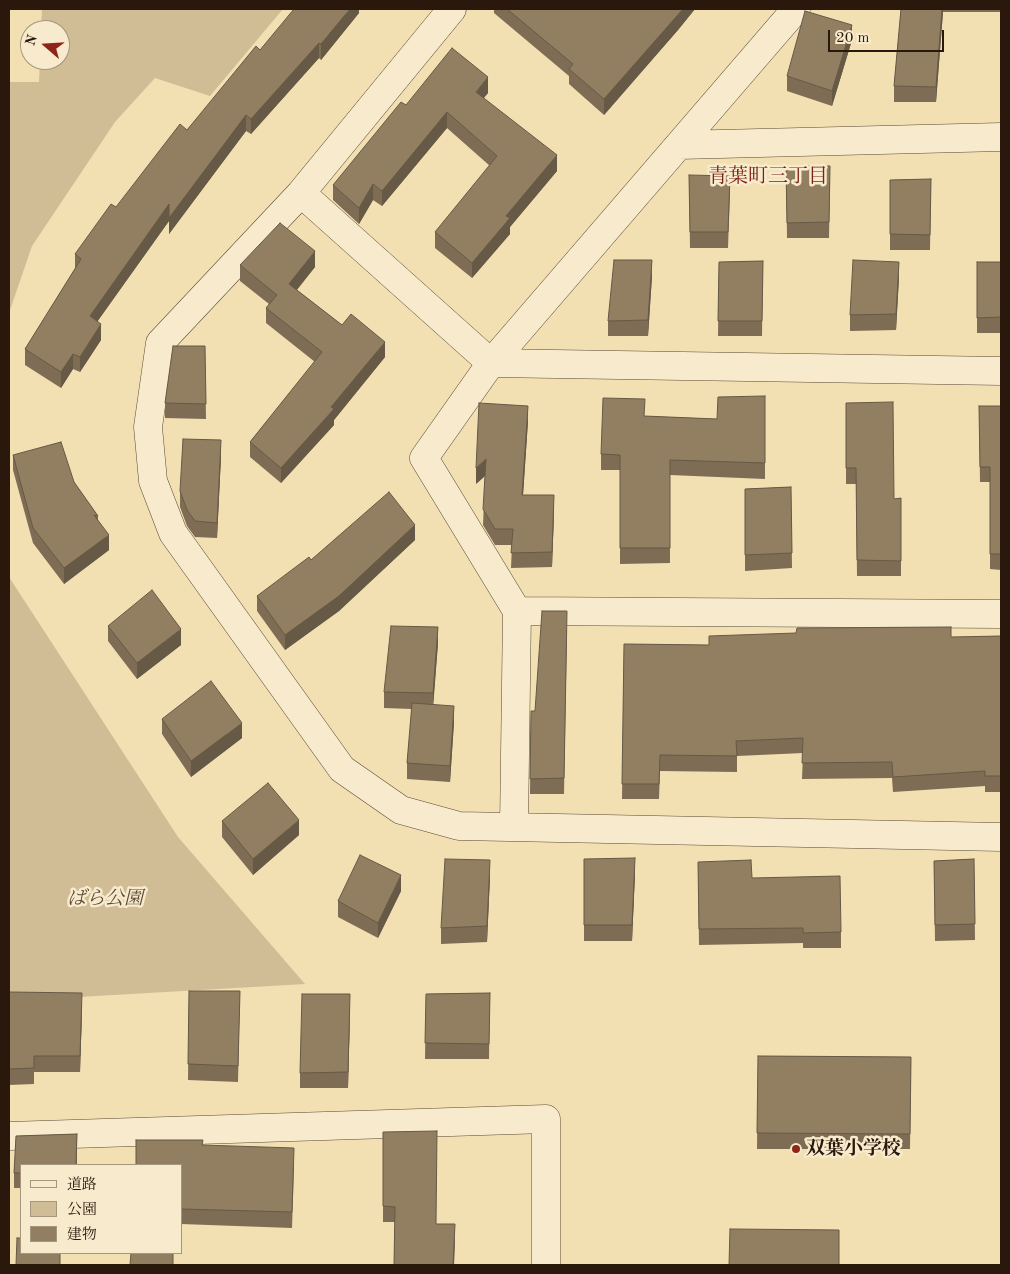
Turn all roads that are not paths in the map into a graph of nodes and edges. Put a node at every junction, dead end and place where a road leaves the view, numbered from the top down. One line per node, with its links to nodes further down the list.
1 (452, 9): 5 (street)
2 (796, 9): 4 (street)
3 (1001, 137): 4 (street)
4 (679, 145): 6 (street)
5 (302, 193): 6 (street); 10 (street)
6 (490, 362): 7 (street); 8 (street)
7 (1001, 371)
8 (517, 611): 9 (street); 10 (street)
9 (1001, 614)
10 (514, 828): 11 (street)
11 (1001, 837)
12 (9, 1136): 13 (street)
13 (546, 1265)

